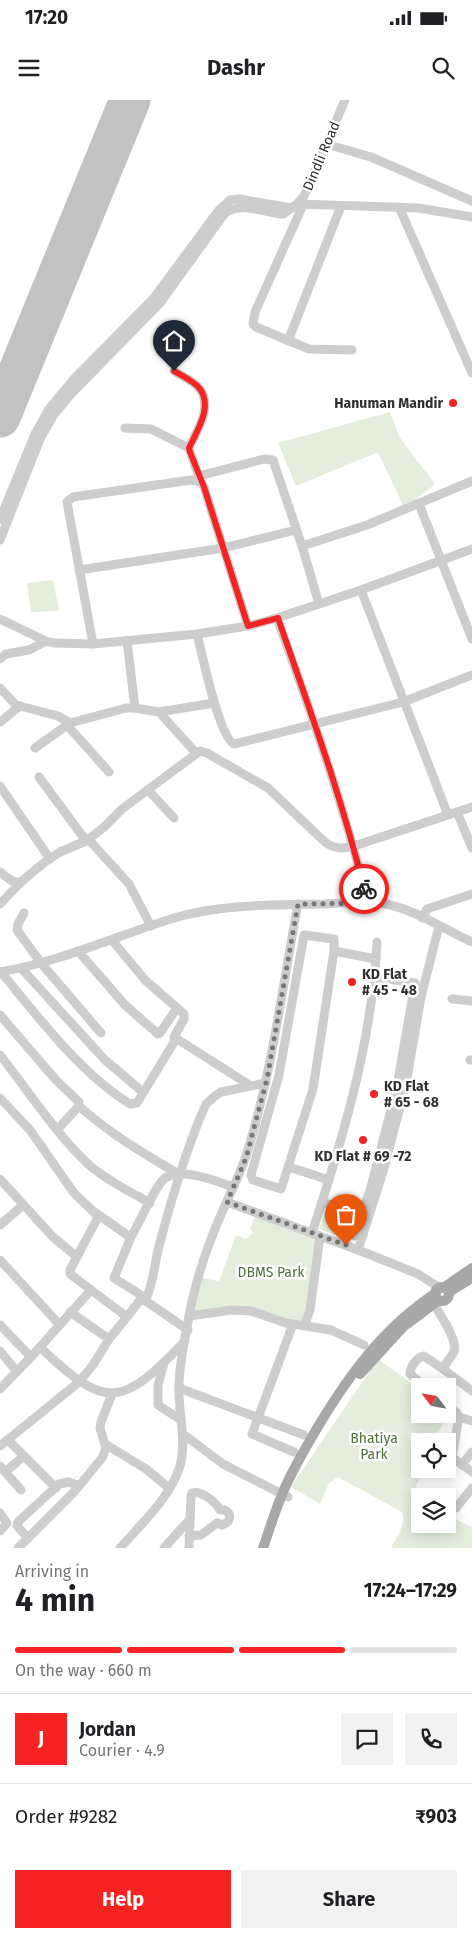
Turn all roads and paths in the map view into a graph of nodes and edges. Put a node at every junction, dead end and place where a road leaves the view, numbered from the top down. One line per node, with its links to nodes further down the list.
1 (345, 100): 2 (street, Dindli Road)
2 (326, 144): 3 (street); 4 (street, Dindli Road)
3 (472, 201)
4 (297, 206): 5 (street); 8 (street, Dindli Road); 17 (street); 19 (street)
5 (341, 206): 6 (street); 8 (street)
6 (399, 207): 7 (street); 11 (street)
7 (472, 217)
8 (288, 341): 9 (street, Dindli Road)
9 (352, 350)
10 (174, 371): 13 (street)
11 (472, 373)
12 (125, 428): 13 (street)
13 (189, 448): 14 (street)
14 (200, 479): 18 (street); 21 (street); 24 (street)
15 (472, 481): 16 (street)
16 (419, 504): 20 (street); 23 (street)
17 (0, 519)
18 (296, 530): 20 (street); 21 (street)
19 (0, 540)
20 (302, 546): 26 (street)
21 (224, 548): 24 (street); 29 (street)
22 (472, 549): 23 (street)
23 (442, 561): 25 (street); 31 (street)
24 (79, 570): 34 (street)
25 (362, 590): 26 (street); 38 (street)
26 (319, 604): 27 (street)
27 (278, 618): 29 (street); 45 (street)
28 (0, 619): 32 (street)
29 (248, 626): 30 (street)
30 (197, 634): 33 (street); 39 (street)
31 (472, 639)
32 (46, 641): 34 (street); 35 (street)
33 (127, 641): 34 (street); 41 (street)
34 (93, 644)
35 (0, 659)
36 (472, 675): 38 (street)
37 (0, 688): 40 (street)
38 (403, 702): 45 (street); 54 (street)
39 (214, 703): 42 (street); 45 (street)
40 (20, 706): 43 (street); 44 (street)
41 (135, 708): 42 (street); 44 (street)
42 (159, 712): 47 (street)
43 (0, 722)
44 (69, 724): 46 (street); 48 (street)
45 (315, 725): 57 (street)
46 (35, 748)
47 (196, 753): 51 (street); 57 (street)
48 (109, 772)
49 (39, 776): 56 (street)
50 (0, 786): 59 (street)
51 (148, 790): 55 (street); 56 (street)
52 (472, 807): 53 (street)
53 (458, 812): 54 (street); 58 (street)
54 (448, 815): 57 (street)
55 (174, 818)
56 (87, 841): 59 (street); 68 (street)
57 (354, 846): 63 (street)
58 (472, 848)
59 (50, 859): 61 (street)
60 (0, 872): 61 (street)
61 (21, 882): 64 (street)
62 (472, 894): 67 (street)
63 (368, 903): 65 (street); 67 (street)
64 (0, 904)
65 (298, 904): 68 (street); 87 (street)
66 (24, 913): 76 (street)
67 (422, 918): 69 (street)
68 (151, 926): 71 (street)
69 (439, 926): 70 (street); 108 (street)
70 (470, 938)
71 (112, 940): 74 (street); 82 (street)
72 (377, 942): 75 (street)
73 (334, 951): 75 (street); 93 (street); 93 (street)
74 (78, 952): 76 (street); 82 (street)
75 (376, 959): 79 (street)
76 (41, 963): 77 (street); 84 (street)
77 (21, 968): 78 (street); 89 (street)
78 (1, 972): 89 (street)
79 (374, 977): 96 (street); 103 (street)
80 (452, 998): 81 (street)
81 (472, 1001)
82 (177, 1008): 85 (street)
83 (0, 1015): 91 (street)
84 (101, 1033)
85 (176, 1039): 88 (street); 89 (street)
86 (0, 1055): 92 (street)
87 (266, 1083): 88 (street); 97 (street)
88 (251, 1086): 94 (street)
89 (143, 1092)
90 (0, 1098): 102 (street)
91 (79, 1106): 92 (street); 94 (street)
92 (58, 1129): 100 (street)
93 (289, 1167): 96 (street)
94 (180, 1175): 97 (street); 100 (street); 114 (street)
95 (0, 1179): 101 (street)
96 (329, 1180): 99 (street)
97 (233, 1187): 98 (street)
98 (227, 1202): 105 (street); 116 (street)
99 (322, 1202): 103 (street); 105 (street)
100 (150, 1203): 106 (street)
101 (23, 1205): 104 (street); 109 (street)
102 (96, 1213): 106 (street); 109 (street)
103 (362, 1215): 107 (street)
104 (0, 1225)
105 (316, 1234): 108 (street); 120 (street)
106 (132, 1236): 114 (street)
107 (355, 1236)
108 (358, 1250): 113 (street)
109 (77, 1257): 112 (street)
110 (0, 1260): 118 (street)
111 (472, 1276): 113 (main road)
112 (91, 1290): 115 (street); 117 (street)
113 (440, 1294): 129 (street); 157 (main road)
114 (143, 1298): 117 (street); 121 (street)
115 (70, 1312): 118 (street); 122 (street)
116 (189, 1316): 120 (street); 121 (street)
117 (127, 1317): 122 (street)
118 (59, 1324): 125 (street)
119 (0, 1325): 127 (street)
120 (298, 1325): 124 (street); 138 (street)
121 (188, 1330): 123 (street)
122 (109, 1339): 132 (street)
123 (186, 1341): 128 (street); 134 (street)
124 (364, 1345)
125 (40, 1347): 127 (street); 132 (street)
126 (0, 1351): 130 (street)
127 (31, 1357): 130 (street)
128 (164, 1363): 136 (street); 139 (street)
129 (443, 1369): 131 (street); 135 (street)
130 (17, 1372): 133 (street)
131 (415, 1378)
132 (80, 1382): 136 (street); 143 (street)
133 (1, 1387)
134 (179, 1388): 138 (street); 139 (street)
135 (472, 1391)
136 (112, 1394): 144 (street)
137 (458, 1417): 140 (street); 149 (street)
138 (257, 1418): 142 (street); 146 (street)
139 (181, 1420): 141 (street)
140 (472, 1421)
141 (183, 1434): 154 (street); 157 (street)
142 (304, 1435)
143 (8, 1440): 145 (street); 148 (street)
144 (106, 1444): 152 (street); 154 (street)
145 (0, 1446)
146 (294, 1452)
147 (472, 1452): 149 (street)
148 (24, 1456): 150 (street); 153 (street)
149 (462, 1465): 151 (street)
150 (2, 1469): 156 (street)
151 (472, 1472)
152 (79, 1486): 153 (street); 165 (street)
153 (56, 1488): 165 (street)
154 (169, 1488): 167 (street)
155 (472, 1488): 158 (street)
156 (21, 1490)
157 (285, 1496): 170 (main road); 171 (main road)
158 (456, 1508)
159 (220, 1510): 161 (street); 162 (street); 162 (street)
160 (0, 1513): 163 (street)
161 (190, 1519): 164 (street); 168 (street)
162 (217, 1523): 164 (street)
163 (0, 1530)
164 (189, 1536): 169 (street)
165 (28, 1538): 166 (street)
166 (18, 1548)
167 (120, 1548)
168 (164, 1548)
169 (189, 1548)
170 (263, 1548)
171 (270, 1548)

